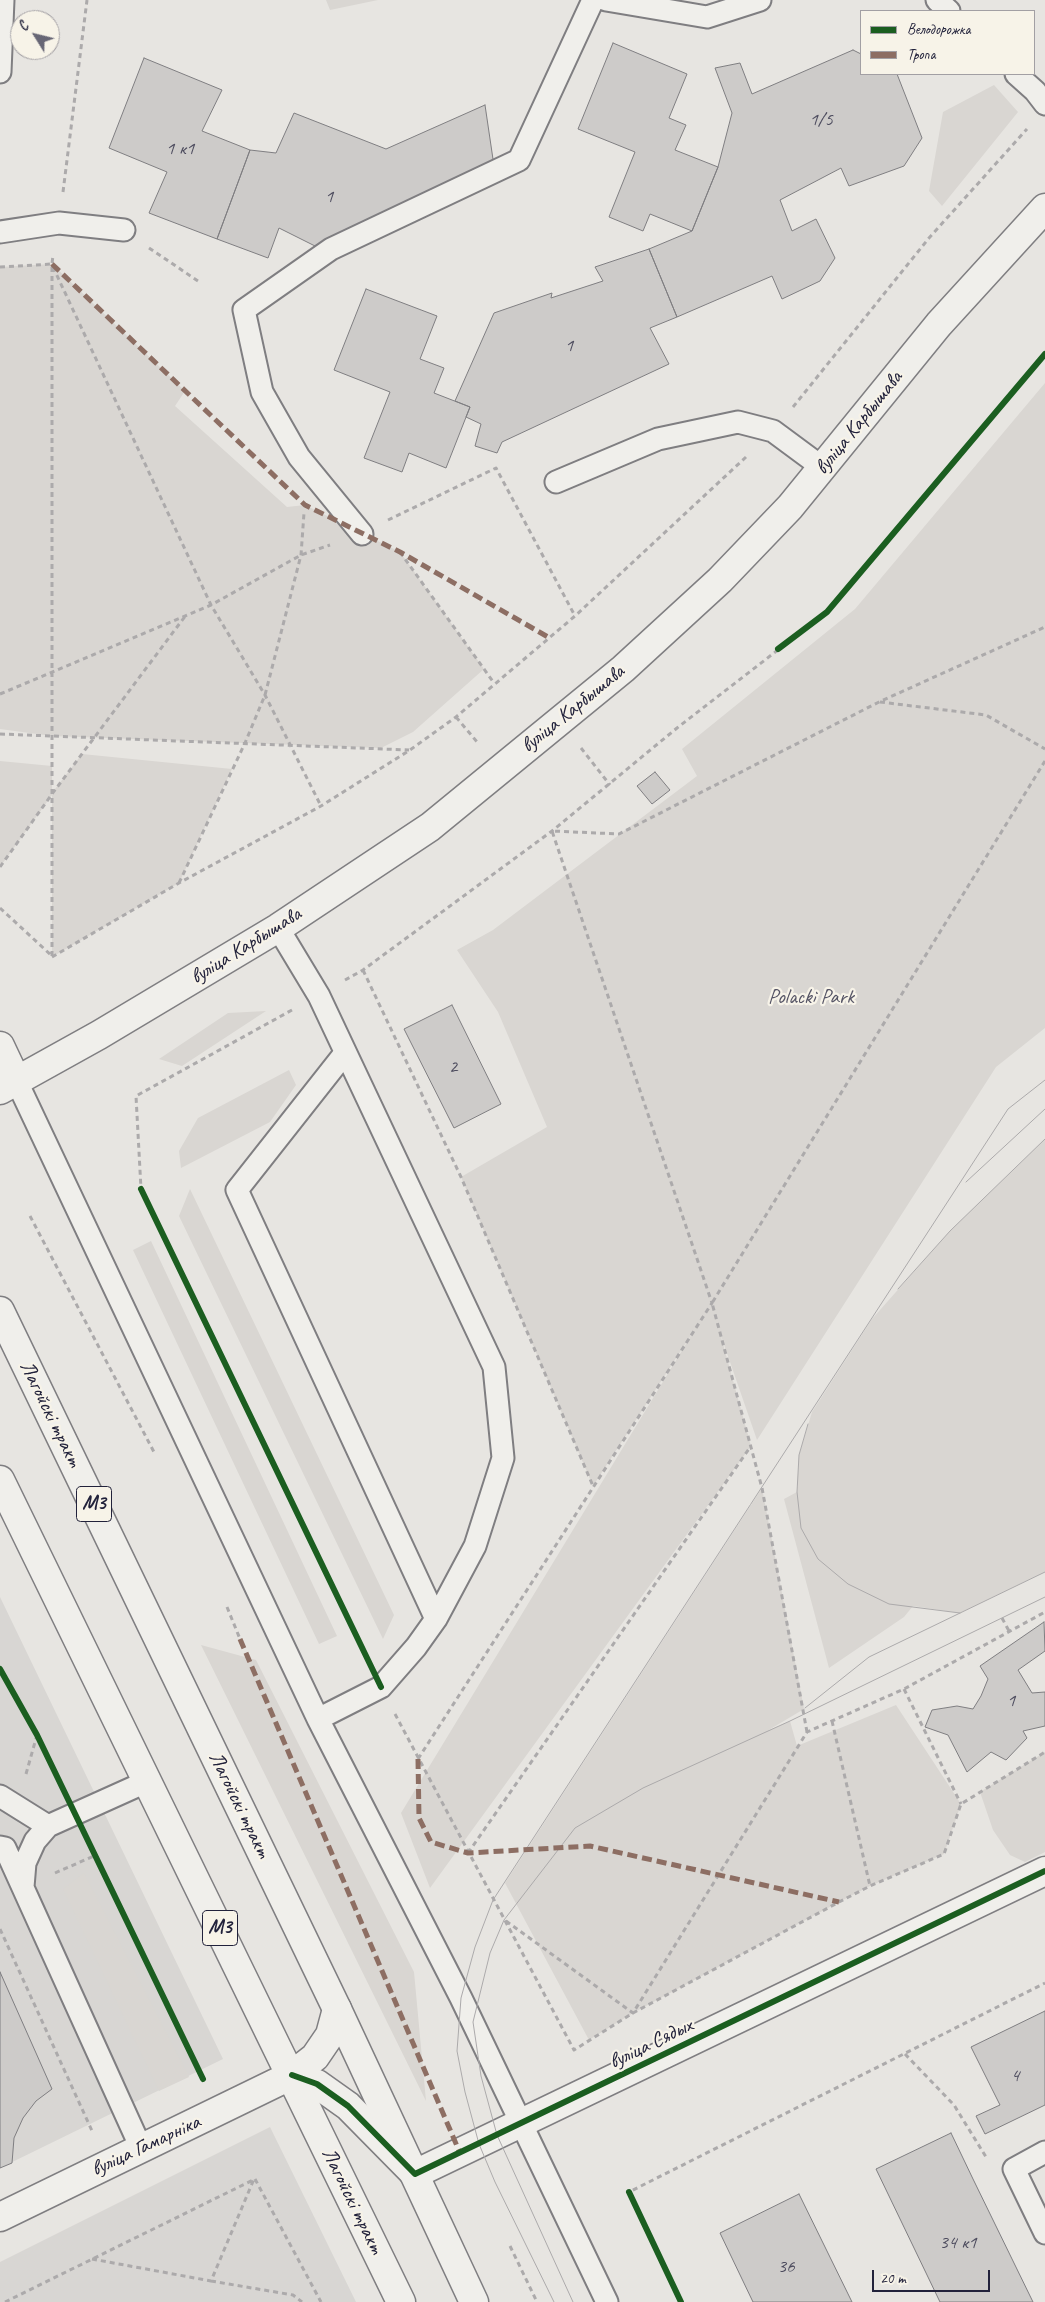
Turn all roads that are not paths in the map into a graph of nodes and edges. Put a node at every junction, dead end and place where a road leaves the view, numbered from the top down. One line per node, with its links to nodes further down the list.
1 (3, 0): 7 (lane)
2 (594, 0): 15 (lane)
3 (606, 0): 4 (lane)
4 (760, 0)
5 (937, 0): 6 (lane)
6 (948, 10)
7 (0, 72)
8 (1017, 75): 9 (lane)
9 (1045, 104)
10 (1045, 208): 13 (main road, вуліца Карбышава)
11 (124, 230): 12 (lane)
12 (0, 232)
13 (823, 468): 14 (lane); 16 (main road, вуліца Карбышава)
14 (556, 482)
15 (362, 534)
16 (278, 928): 18 (lane); 19 (main road, вуліца Карбышава)
17 (0, 1046): 19 (main road)
18 (345, 1053): 22 (lane); 22 (lane)
19 (8, 1086): 23 (lane)
20 (0, 1311): 30 (main road, Лагойскі тракт / М3)
21 (0, 1480): 24 (main road, Лагойскі тракт / М3)
22 (436, 1619): 23 (lane)
23 (318, 1719): 32 (lane)
24 (148, 1781): 26 (lane); 31 (main road, Лагойскі тракт / М3)
25 (0, 1796): 26 (lane)
26 (48, 1826): 29 (lane)
27 (0, 1847): 29 (lane)
28 (1045, 1871): 32 (main road, вуліца Сядых)
29 (23, 1887): 33 (lane)
30 (337, 2009): 31 (main road, вуліца Гамарніка); 35 (main road, Лагойскі тракт / М3)
31 (292, 2075): 33 (main road, вуліца Гамарніка); 35 (main road); 38 (main road, Лагойскі тракт / М3)
32 (521, 2124): 35 (main road, вуліца Сядых); 40 (lane)
33 (141, 2148): 36 (main road, вуліца Гамарніка)
34 (1045, 2152): 37 (lane)
35 (415, 2174): 39 (main road, Лагойскі тракт / М3)
36 (0, 2217)
37 (1045, 2232)
38 (401, 2302)
39 (474, 2302)
40 (607, 2302)

